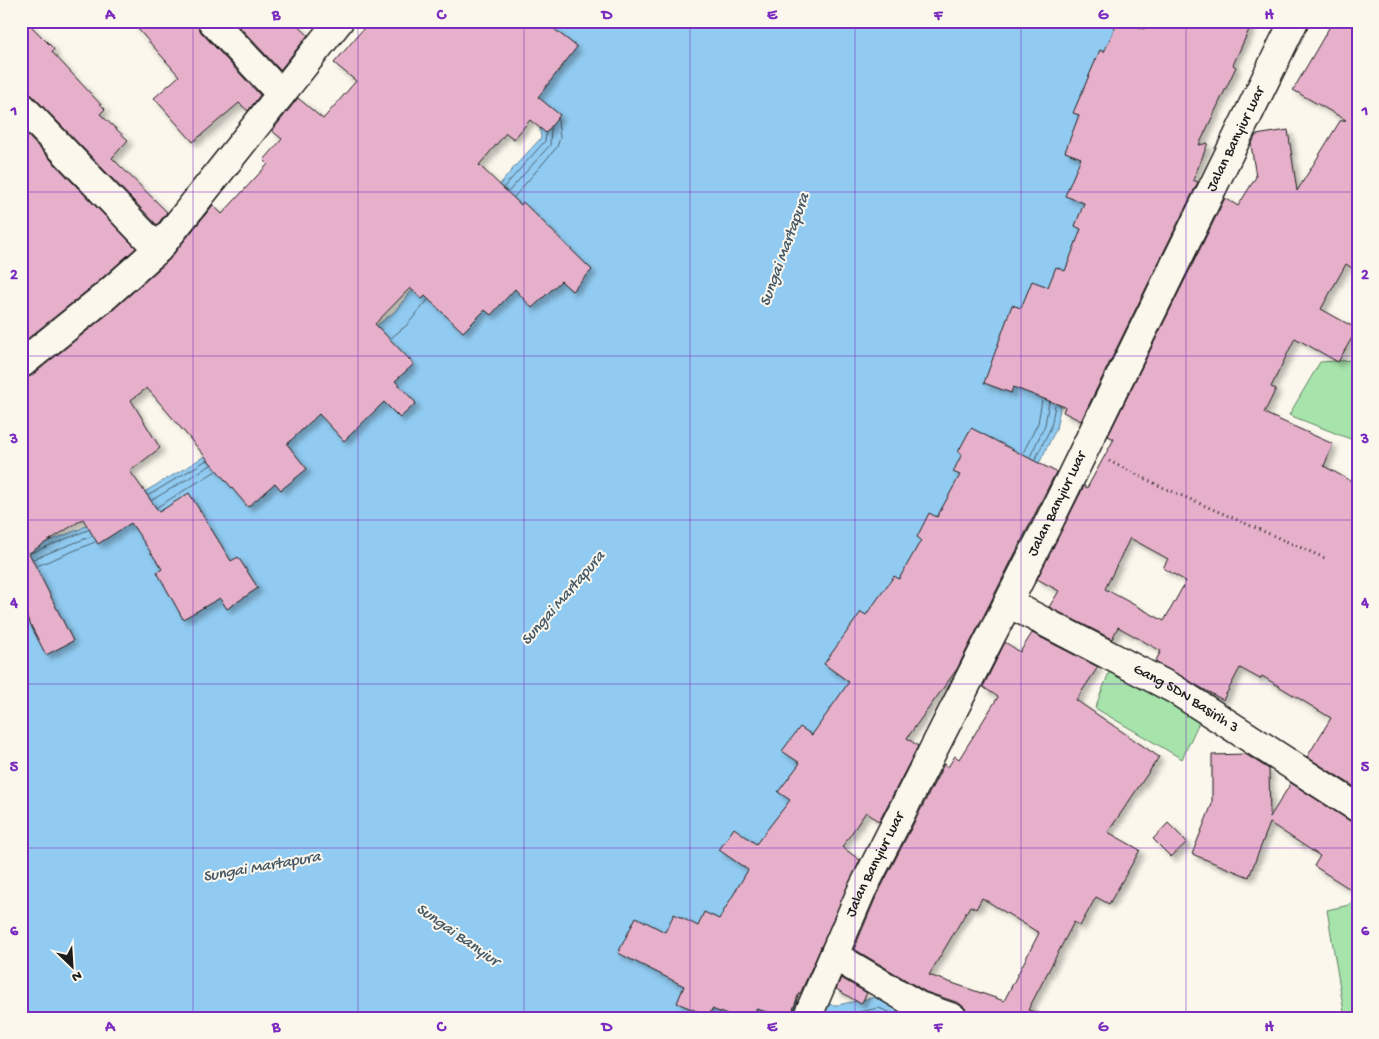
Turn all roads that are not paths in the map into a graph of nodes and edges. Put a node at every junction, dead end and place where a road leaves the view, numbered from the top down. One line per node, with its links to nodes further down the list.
1 (212, 21): 4 (street)
2 (339, 21): 4 (street)
3 (1294, 21): 8 (street, Jalan Banyiur Luar)
4 (281, 94): 6 (street)
5 (21, 106): 6 (street)
6 (158, 249): 7 (street)
7 (21, 364)
8 (1008, 603): 9 (street, Gang SDN Basirih 3); 10 (street, Jalan Banyiur Luar)
9 (1358, 808)
10 (835, 956): 11 (street, Jalan Banyiur Luar); 12 (street)
11 (807, 1018)
12 (953, 1018)

